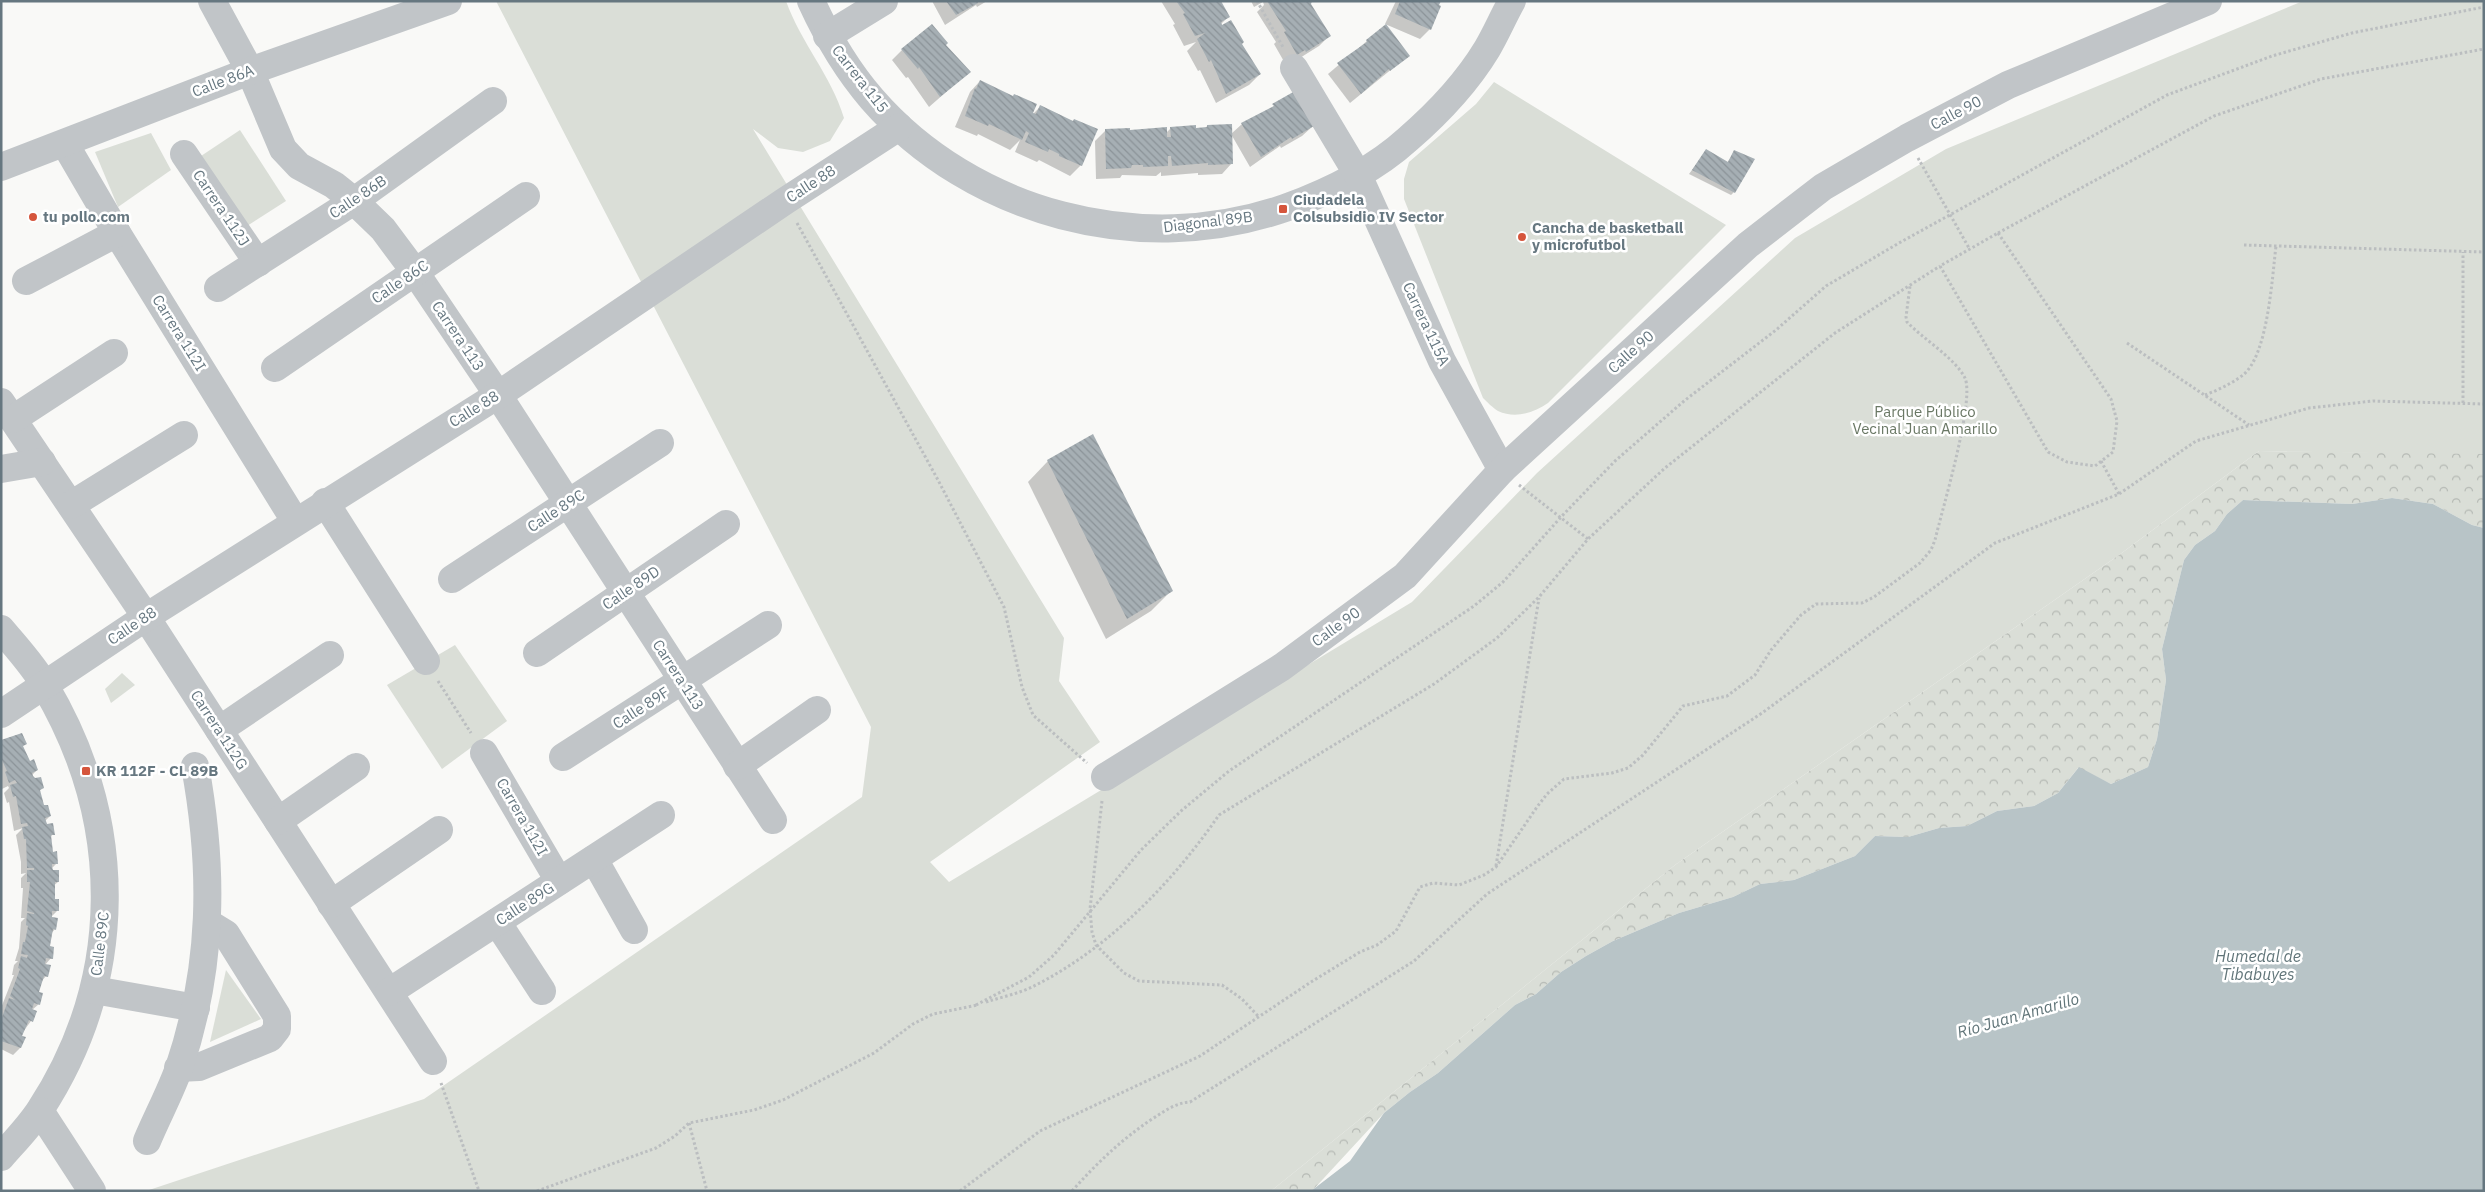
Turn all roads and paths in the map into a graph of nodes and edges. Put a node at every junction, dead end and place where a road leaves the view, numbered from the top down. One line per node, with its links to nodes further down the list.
1 (212, 1): 12 (street, Carrera 113)
2 (448, 1): 12 (street, Calle 86A)
3 (810, 1): 9 (street, Carrera 115)
4 (884, 1): 9 (street)
5 (1258, 1): 11 (path)
6 (1512, 1): 19 (street, Diagonal 89B)
7 (2208, 1): 15 (street, Calle 90)
8 (2484, 7): 23 (path)
9 (827, 36): 14 (street, Carrera 115)
10 (2484, 48): 24 (path)
11 (1294, 68): 19 (street, Carrera 115A)
12 (250, 71): 16 (street, Calle 86A); 21 (street, Carrera 113)
13 (493, 101): 21 (street, Calle 86B)
14 (899, 127): 19 (street, Diagonal 89B); 22 (street, Calle 88)
15 (1907, 138): 23 (path); 51 (street, Calle 90)
16 (65, 144): 18 (street, Calle 86A); 25 (street, Carrera 112I)
17 (184, 154): 31 (street, Carrera 112J)
18 (1, 168)
19 (1358, 175): 51 (street, Carrera 115A)
20 (526, 196): 33 (street, Calle 86C)
21 (354, 201): 31 (street, Calle 86B); 33 (street, Carrera 113)
22 (785, 201): 40 (street, Calle 88); 79 (path)
23 (1948, 214): 28 (path); 56 (path)
24 (1998, 233): 28 (path); 48 (path)
25 (117, 234): 34 (street); 57 (street, Carrera 112I)
26 (2244, 245): 27 (path)
27 (2276, 246): 29 (path); 41 (path)
28 (1969, 248): 32 (path)
29 (2463, 252): 30 (path); 42 (path)
30 (2484, 252)
31 (258, 263): 36 (street, Calle 86B)
32 (1940, 266): 35 (path); 48 (path)
33 (415, 272): 39 (street, Calle 86C); 40 (street, Carrera 113)
34 (26, 281)
35 (1910, 286): 59 (path); 85 (path)
36 (218, 288)
37 (2127, 343): 41 (path)
38 (114, 353): 44 (street)
39 (274, 368)
40 (498, 395): 53 (street, Calle 88); 54 (street, Carrera 113)
41 (2205, 395): 45 (path)
42 (2463, 403): 43 (path); 45 (path)
43 (2484, 404)
44 (7, 411): 49 (street, Carrera 112G)
45 (2250, 425): 52 (path)
46 (184, 435): 55 (street)
47 (660, 443): 54 (street, Calle 89C)
48 (2101, 461): 52 (path)
49 (42, 462): 50 (street); 55 (street, Carrera 112G)
50 (1, 469)
51 (1502, 470): 56 (path); 79 (street, Calle 90)
52 (2119, 494): 110 (path)
53 (325, 502): 57 (street, Calle 88); 68 (street)
54 (568, 504): 60 (street, Calle 89C); 61 (street, Carrera 113)
55 (71, 505): 63 (street, Carrera 112G)
56 (1561, 516): 59 (path); 88 (path)
57 (295, 521): 63 (street, Calle 88)
58 (726, 524): 61 (street, Calle 89D)
59 (1588, 539): 62 (path)
60 (452, 579)
61 (625, 592): 66 (street, Calle 89D); 69 (street, Carrera 113)
62 (1539, 597): 85 (path); 92 (path)
63 (146, 617): 70 (street, Calle 88); 73 (street, Carrera 112G)
64 (768, 625): 69 (street, Calle 89F)
65 (1, 629): 70 (street, Calle 89C)
66 (537, 653)
67 (330, 655): 73 (street)
68 (426, 662): 74 (path)
69 (682, 681): 75 (street, Calle 89F); 77 (street, Carrera 113)
70 (45, 685): 72 (street, Calle 88); 93 (street, Calle 89C)
71 (817, 710): 77 (street)
72 (1, 714)
73 (219, 730): 82 (street, Carrera 112G)
74 (484, 753): 86 (street, Carrera 112I)
75 (564, 758)
76 (195, 766): 90 (street)
77 (737, 766): 81 (street, Carrera 113)
78 (356, 767): 82 (street)
79 (1104, 778): 88 (path)
80 (661, 815): 84 (street, Calle 89G)
81 (773, 820)
82 (278, 821): 87 (street, Carrera 112G)
83 (439, 830): 87 (street)
84 (594, 859): 86 (street, Calle 89G); 91 (street)
85 (1496, 867): 98 (path)
86 (560, 881): 89 (street, Calle 89G)
87 (331, 904): 95 (street, Carrera 112G)
88 (1090, 909): 92 (path); 96 (path)
89 (497, 922): 94 (street); 95 (street, Calle 89G)
90 (208, 924): 97 (street); 100 (street)
91 (634, 930)
92 (1096, 945): 96 (path); 98 (path)
93 (94, 990): 97 (street); 101 (street, Calle 89C)
94 (542, 991)
95 (389, 992): 99 (street, Carrera 112G)
96 (976, 1005): 102 (path)
97 (196, 1008): 100 (street)
98 (1259, 1017): 109 (path)
99 (434, 1061): 106 (path)
100 (178, 1068): 103 (street)
101 (40, 1111): 104 (street, Calle 89C); 105 (street)
102 (689, 1123): 107 (path); 108 (path)
103 (147, 1141)
104 (1, 1157)
105 (92, 1191)
106 (479, 1191)
107 (536, 1191)
108 (707, 1191)
109 (960, 1191)
110 (1072, 1191)

